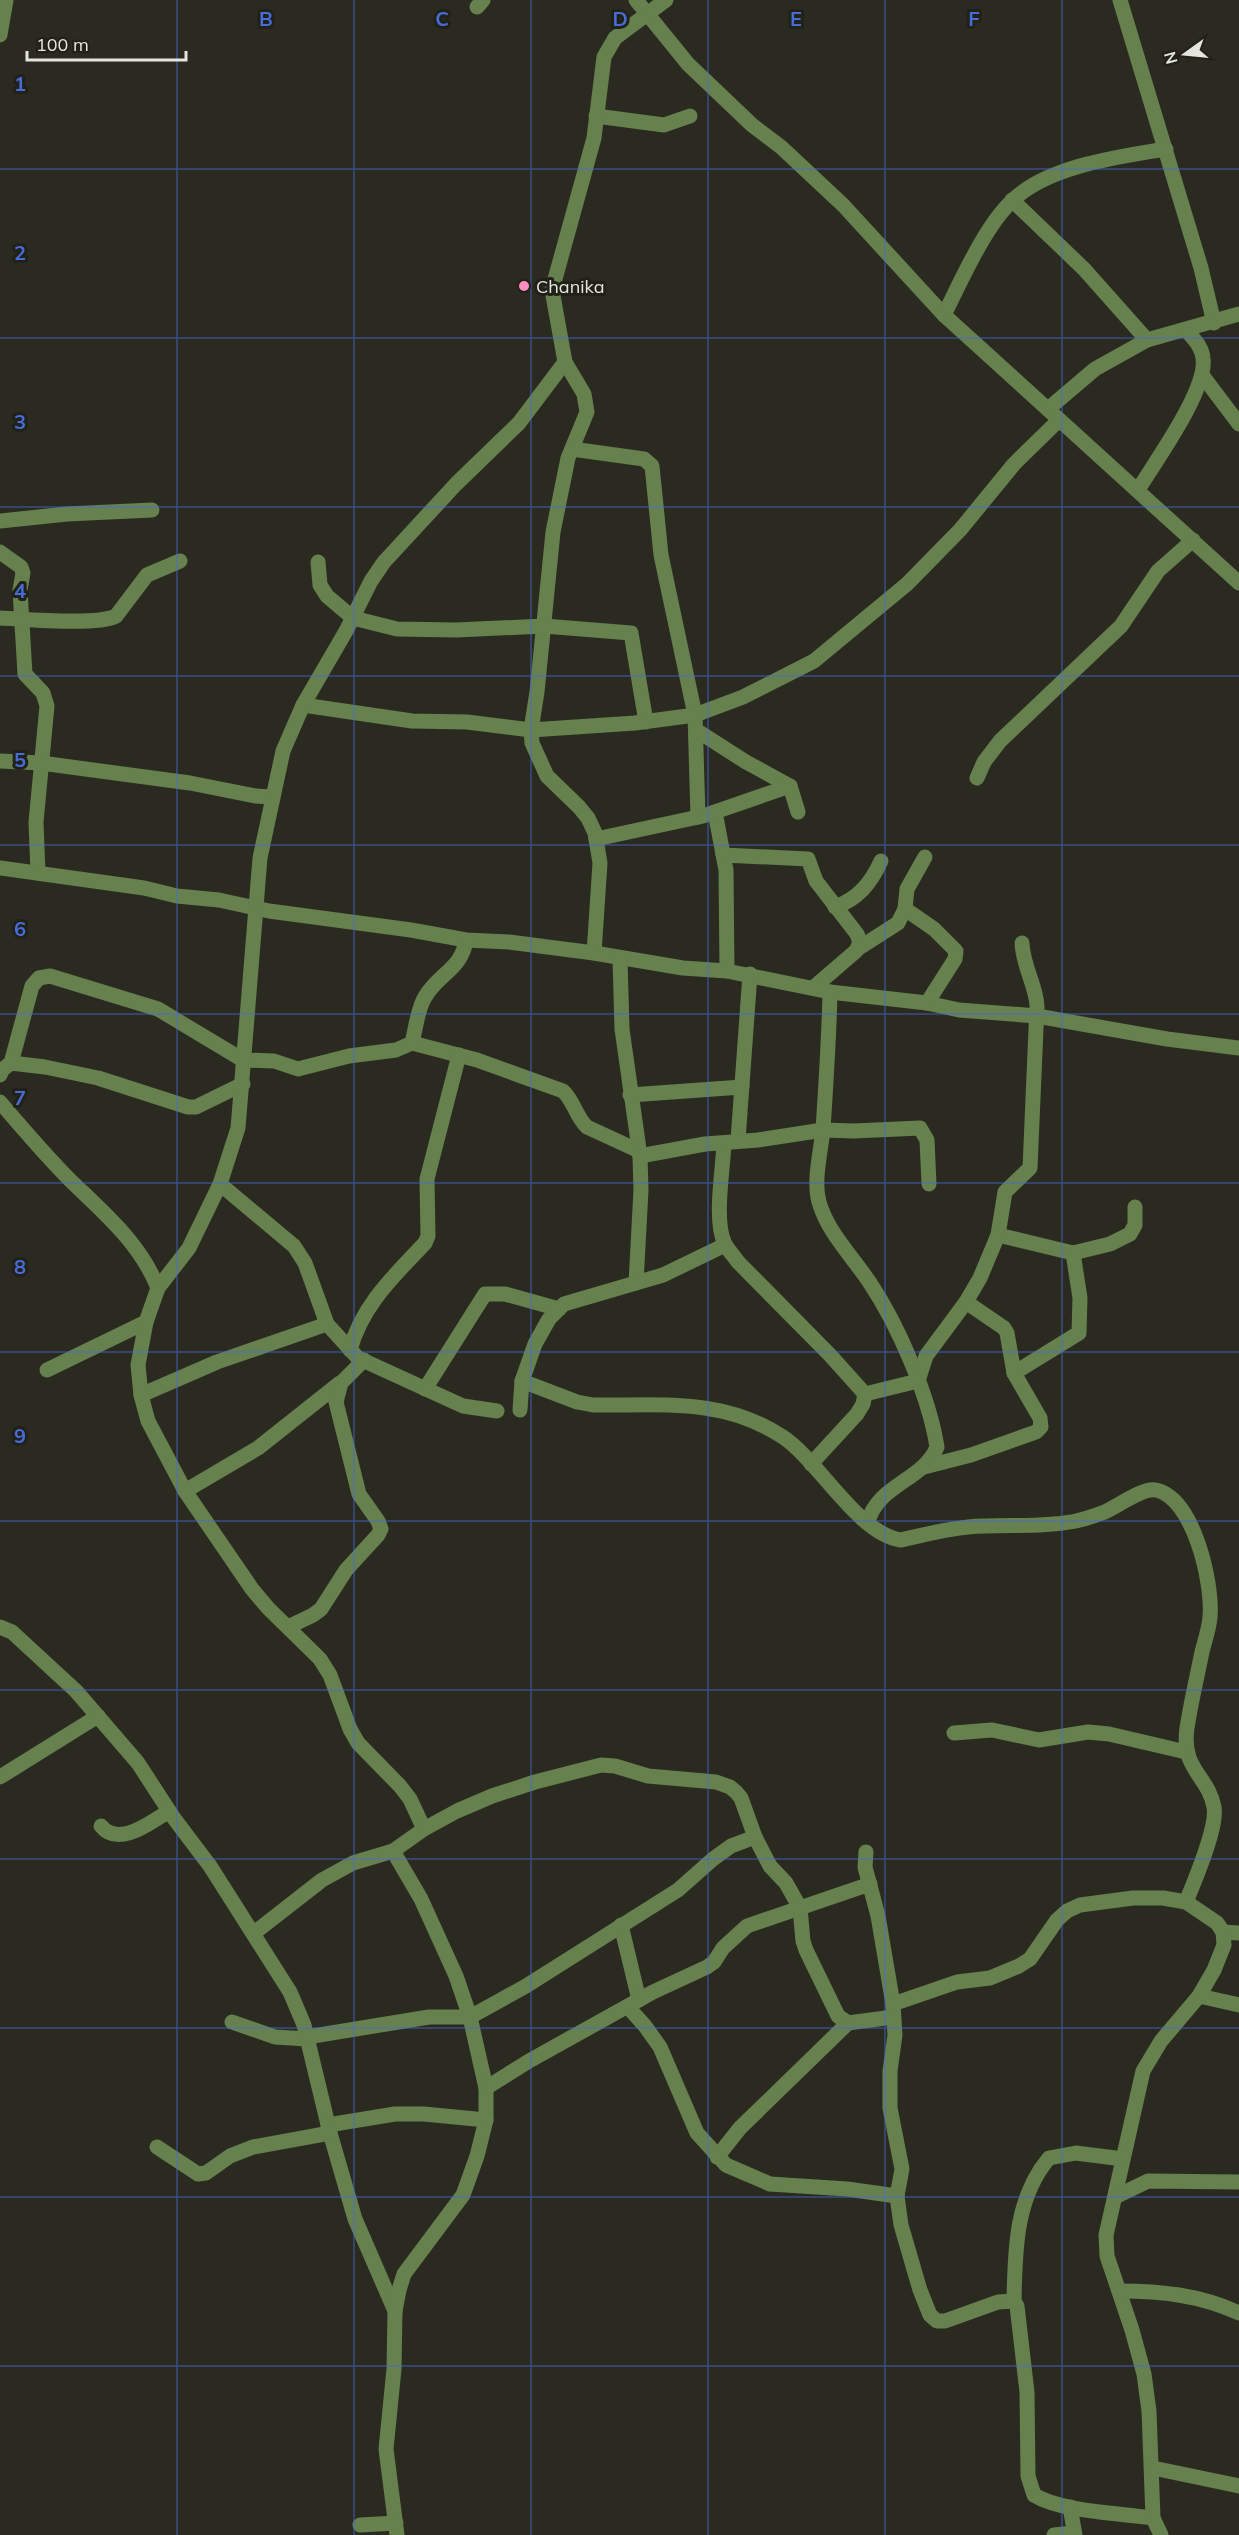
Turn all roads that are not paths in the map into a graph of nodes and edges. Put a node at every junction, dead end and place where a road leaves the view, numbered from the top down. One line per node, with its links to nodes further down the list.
1 (6, 0): 6 (street)
2 (636, 0): 5 (street)
3 (666, 0): 5 (street)
4 (1120, 0): 9 (street)
5 (648, 14): 7 (street); 11 (street)
6 (0, 35)
7 (596, 116): 8 (street); 16 (street)
8 (690, 116)
9 (1166, 148): 10 (street); 13 (street)
10 (1012, 200): 11 (street); 15 (street)
11 (944, 315): 18 (street)
12 (1239, 315): 13 (street)
13 (1214, 323): 14 (street)
14 (1187, 331): 15 (street); 17 (street)
15 (1147, 340): 18 (street)
16 (565, 362): 21 (street); 31 (street)
17 (1202, 375): 20 (street); 22 (street)
18 (1047, 409): 19 (street)
19 (1059, 420): 22 (street); 36 (street)
20 (1239, 424)
21 (572, 449): 33 (street); 36 (street)
22 (1138, 490): 25 (street)
23 (152, 510): 24 (street)
24 (0, 521)
25 (1192, 540): 29 (street); 40 (street)
26 (0, 552): 32 (street)
27 (180, 561): 32 (street)
28 (318, 562): 31 (street)
29 (1239, 582)
30 (0, 618): 32 (street)
31 (353, 618): 33 (street); 34 (street)
32 (22, 619): 39 (street)
33 (544, 626): 35 (street); 37 (street)
34 (303, 705): 37 (street); 42 (street)
35 (646, 722): 36 (street); 37 (street)
36 (695, 722): 41 (street); 45 (street)
37 (531, 730): 46 (street)
38 (0, 761): 39 (street)
39 (41, 763): 42 (street); 51 (street)
40 (977, 778)
41 (790, 786): 43 (street); 44 (street)
42 (272, 797): 53 (street)
43 (715, 812): 45 (street); 47 (street)
44 (798, 812)
45 (698, 817): 46 (street)
46 (596, 839): 58 (street)
47 (723, 855): 52 (street); 60 (street)
48 (925, 857): 54 (street)
49 (881, 861): 52 (street)
50 (0, 868): 51 (street)
51 (38, 873): 53 (street)
52 (835, 907): 57 (street)
53 (256, 908): 55 (street); 69 (street)
54 (905, 909): 57 (street); 64 (street)
55 (466, 940): 58 (street); 66 (street)
56 (1022, 944): 65 (street)
57 (859, 948): 62 (street)
58 (594, 953): 59 (street)
59 (620, 959): 60 (street); 73 (street)
60 (727, 970): 61 (street)
61 (750, 974): 62 (street); 72 (street)
62 (813, 988): 63 (street)
63 (830, 992): 64 (street); 75 (street)
64 (927, 1003): 65 (street)
65 (1037, 1016): 67 (street); 81 (street)
66 (412, 1043): 68 (street); 69 (street)
67 (1239, 1048)
68 (459, 1055): 77 (street); 90 (street)
69 (243, 1060): 70 (street); 71 (street)
70 (5, 1069): 71 (street)
71 (243, 1084): 78 (street)
72 (742, 1087): 73 (street); 76 (street)
73 (630, 1095): 77 (street)
74 (3, 1110): 85 (street)
75 (823, 1130): 76 (street); 79 (street); 95 (street)
76 (731, 1142): 77 (street); 82 (street)
77 (639, 1153): 84 (street)
78 (220, 1184): 85 (street); 89 (street)
79 (929, 1184)
80 (1135, 1207): 83 (street)
81 (998, 1235): 83 (street); 86 (street)
82 (725, 1245): 84 (street); 98 (street)
83 (1073, 1253): 93 (street)
84 (636, 1282): 87 (street)
85 (158, 1288): 88 (street)
86 (966, 1302): 93 (street); 95 (street)
87 (559, 1309): 94 (street); 97 (street)
88 (146, 1322): 92 (street); 99 (street)
89 (327, 1324): 90 (street); 99 (street)
90 (350, 1350): 91 (street)
91 (364, 1360): 96 (street); 97 (street)
92 (47, 1370)
93 (1014, 1373): 103 (street)
94 (522, 1381): 100 (street); 102 (street)
95 (918, 1381): 98 (street); 103 (street)
96 (341, 1383): 104 (street); 107 (street)
97 (424, 1389): 101 (street)
98 (865, 1394): 102 (street)
99 (141, 1395): 104 (street)
100 (520, 1410)
101 (497, 1411)
102 (811, 1464): 105 (street)
103 (924, 1467): 105 (street)
104 (185, 1491): 107 (street)
105 (868, 1522): 110 (street)
106 (0, 1627): 108 (street)
107 (288, 1627): 114 (street)
108 (98, 1716): 111 (street); 112 (street)
109 (954, 1733): 110 (street)
110 (1186, 1752): 119 (street)
111 (0, 1777)
112 (169, 1811): 113 (street); 123 (street)
113 (101, 1826)
114 (424, 1829): 115 (street); 116 (street)
115 (755, 1837): 120 (street); 121 (street)
116 (393, 1851): 123 (street); 129 (street)
117 (866, 1852): 118 (street)
118 (870, 1884): 120 (street); 128 (street)
119 (1186, 1902): 122 (street); 128 (street)
120 (800, 1908): 126 (street); 131 (street)
121 (621, 1925): 126 (street); 129 (street)
122 (1223, 1932): 124 (street); 125 (street)
123 (254, 1933): 132 (street)
124 (1239, 1933)
125 (1200, 1996): 127 (street); 138 (street)
126 (634, 2003): 133 (street); 137 (street)
127 (1239, 2005)
128 (893, 2011): 131 (street); 140 (street)
129 (470, 2017): 132 (street); 133 (street)
130 (232, 2022): 132 (street)
131 (848, 2023): 137 (street)
132 (307, 2038): 135 (street)
133 (486, 2088): 134 (street)
134 (486, 2120): 135 (street); 144 (street)
135 (329, 2129): 136 (street); 144 (street)
136 (157, 2146)
137 (717, 2157): 140 (street)
138 (1123, 2159): 141 (street); 143 (street)
139 (1239, 2182): 141 (street)
140 (897, 2196): 143 (street)
141 (1115, 2197): 142 (street)
142 (1119, 2291): 145 (street); 146 (street)
143 (1014, 2301): 148 (street)
144 (395, 2311): 151 (street)
145 (1239, 2313)
146 (1153, 2468): 147 (street); 149 (street)
147 (1239, 2486)
148 (1070, 2507): 149 (street); 152 (street)
149 (1153, 2518): 154 (street)
150 (360, 2525): 151 (street)
151 (397, 2529)
152 (1075, 2534): 153 (street)
153 (1054, 2535)
154 (1161, 2535)

